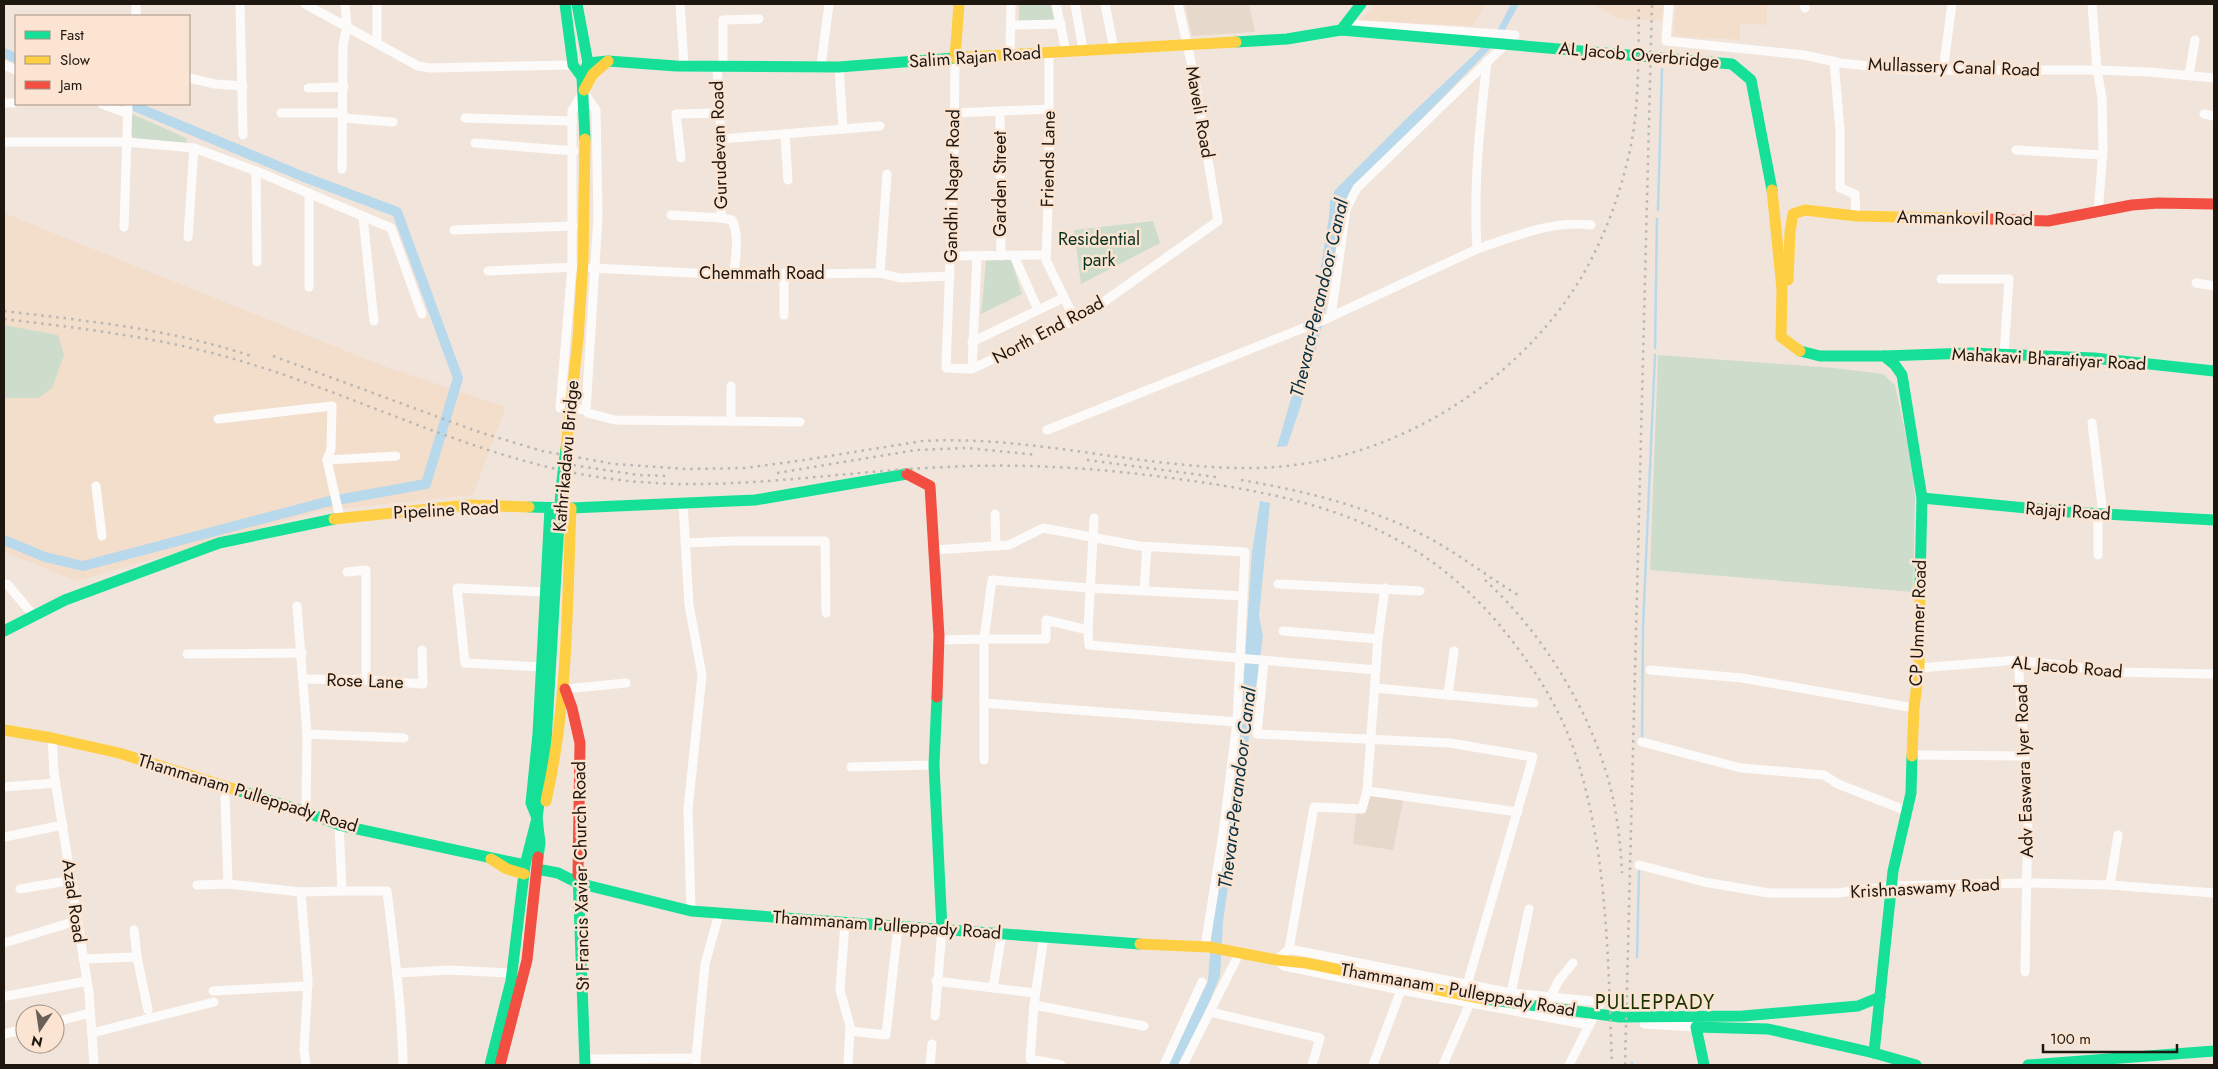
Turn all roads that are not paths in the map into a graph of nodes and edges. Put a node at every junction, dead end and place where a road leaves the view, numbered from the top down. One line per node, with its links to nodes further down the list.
1 (240, 4): 48 (street)
2 (305, 4): 22 (street)
3 (345, 4): 22 (street)
4 (377, 4): 25 (street)
5 (565, 4): 37 (main road)
6 (577, 4): 36 (main road)
7 (680, 4): 38 (street)
8 (830, 4): 40 (street)
9 (959, 4): 32 (main road, Gandhi Nagar Road)
10 (1011, 4): 21 (street)
11 (1056, 4): 20 (street)
12 (1075, 4): 28 (street)
13 (1105, 4): 27 (street)
14 (1178, 4): 26 (street, Maveli Road)
15 (1361, 4): 23 (main road)
16 (1669, 4): 34 (street, Mullassery Canal Road)
17 (1952, 4): 42 (street)
18 (2092, 4): 43 (street)
19 (759, 20): 39 (street, Gurudevan Road)
20 (1061, 24): 21 (street); 29 (street)
21 (1011, 25): 31 (street)
22 (348, 26): 25 (street); 49 (street)
23 (1344, 27): 26 (main road, Salim Rajan Road); 33 (street); 113 (main road, AL Jacob Overbridge)
24 (2195, 40): 44 (street)
25 (377, 43): 37 (street)
26 (1187, 45): 27 (main road, Salim Rajan Road); 89 (street, Maveli Road)
27 (1114, 49): 28 (main road, Salim Rajan Road)
28 (1083, 50): 29 (main road, Salim Rajan Road)
29 (1066, 51): 30 (main road, Salim Rajan Road)
30 (1048, 52): 31 (main road, Salim Rajan Road); 54 (street, Friends Lane)
31 (1010, 54): 32 (main road, Salim Rajan Road)
32 (955, 58): 41 (main road, Salim Rajan Road); 58 (street, Gandhi Nagar Road)
33 (1487, 61): 95 (street); 118 (street)
34 (1834, 61): 42 (street, Mullassery Canal Road); 86 (street)
35 (608, 62): 36 (main road, Salim Rajan Road); 38 (main road, Salim Rajan Road); 51 (main road)
36 (588, 63): 45 (main road)
37 (573, 65): 45 (main road)
38 (684, 66): 39 (main road, Salim Rajan Road)
39 (720, 66): 40 (main road, Salim Rajan Road); 57 (street, Gurudevan Road)
40 (821, 66): 41 (main road, Salim Rajan Road)
41 (839, 67): 66 (street)
42 (1943, 70): 43 (street, Mullassery Canal Road)
43 (2097, 70): 44 (street, Mullassery Canal Road); 76 (street)
44 (2189, 75): 47 (street, Mullassery Canal Road)
45 (582, 77): 51 (main road, Kathrikadavu Bridge)
46 (190, 78): 48 (street)
47 (2214, 78)
48 (243, 86): 68 (street)
49 (344, 87): 50 (street); 60 (street)
50 (308, 88)
51 (583, 92): 63 (street); 103 (street); 212 (main road, Kathrikadavu Bridge)
52 (108, 105): 53 (street)
53 (127, 108): 71 (street)
54 (1049, 109): 55 (street); 96 (street, Friends Lane)
55 (1000, 111): 58 (street); 99 (street, Garden Street)
56 (281, 113): 60 (street)
57 (720, 113): 69 (street, Gurudevan Road); 77 (street)
58 (954, 113): 97 (street, Gandhi Nagar Road)
59 (2204, 114): 61 (street)
60 (343, 115): 64 (street); 78 (street)
61 (2214, 116)
62 (466, 118): 63 (street)
63 (573, 121): 75 (street)
64 (392, 122)
65 (880, 126): 66 (street)
66 (843, 129): 67 (street)
67 (785, 134): 69 (street); 81 (street)
68 (243, 135)
69 (721, 139): 88 (street, Gurudevan Road)
70 (4, 142): 71 (street)
71 (126, 142): 73 (street); 92 (street)
72 (475, 143): 75 (street)
73 (194, 148): 79 (street); 94 (street)
74 (2016, 150): 76 (street)
75 (574, 151): 91 (street)
76 (2102, 155): 84 (street)
77 (681, 158)
78 (342, 169)
79 (256, 171): 82 (street); 101 (street)
80 (886, 174): 106 (street)
81 (788, 180)
82 (309, 193): 87 (street); 112 (street)
83 (2214, 204): 84 (main road, Ammankovil Road)
84 (2098, 213): 86 (main road, Ammankovil Road)
85 (672, 215): 88 (street)
86 (1856, 216): 113 (main road, Ammankovil Road)
87 (363, 217): 116 (street); 120 (street)
88 (721, 218): 107 (street, Gurudevan Road)
89 (1218, 221): 119 (street, North End Road)
90 (1591, 225): 95 (street)
91 (573, 226): 93 (street); 102 (street)
92 (124, 227)
93 (454, 230)
94 (188, 237)
95 (1477, 249): 118 (street)
96 (1046, 255): 100 (street); 114 (street, Friends Lane)
97 (950, 256): 98 (street); 108 (street, Gandhi Nagar Road)
98 (977, 256): 99 (street); 121 (street)
99 (1001, 256): 100 (street)
100 (1014, 256): 115 (street)
101 (257, 262)
102 (572, 267): 103 (street, Chemmath Road); 104 (street, Chemmath Road); 128 (street)
103 (596, 269): 107 (street, Chemmath Road); 128 (street)
104 (488, 271)
105 (784, 273): 106 (street, Chemmath Road); 107 (street, Chemmath Road); 117 (street)
106 (880, 273): 108 (street, Chemmath Road)
107 (734, 275)
108 (950, 276): 124 (street, Gandhi Nagar Road)
109 (1942, 279): 122 (street)
110 (2196, 283): 111 (street)
111 (2214, 286)
112 (309, 287)
113 (1782, 289): 123 (main road)
114 (1063, 298): 115 (street); 119 (street, Friends Lane)
115 (1038, 310): 121 (street)
116 (422, 314)
117 (784, 315)
118 (1328, 318): 133 (street)
119 (1075, 320): 125 (street, North End Road)
120 (374, 321)
121 (972, 342): 125 (street)
122 (2004, 354): 123 (main road, Mahakavi Bharatiyar Road); 126 (main road, Mahakavi Bharatiyar Road)
123 (1884, 356): 137 (main road, CP Ummer Road)
124 (946, 368): 125 (street, North End Road)
125 (972, 369)
126 (2214, 371)
127 (731, 386): 130 (street)
128 (586, 410): 130 (street)
129 (218, 418): 135 (street)
130 (730, 421): 131 (street)
131 (800, 422)
132 (2092, 423): 143 (street)
133 (1047, 430)
134 (396, 456): 135 (street)
135 (327, 460): 141 (street)
136 (96, 486): 146 (street)
137 (1922, 498): 143 (main road, Rajaji Road); 180 (main road, CP Ummer Road)
138 (683, 504): 140 (main road, Pipeline Road); 148 (street); 151 (main road, Pipeline Road)
139 (550, 508): 140 (main road, Pipeline Road); 141 (main road, Pipeline Road); 160 (main road)
140 (571, 508): 178 (main road)
141 (339, 514): 164 (main road, Pipeline Road)
142 (995, 514): 149 (street)
143 (2101, 514): 145 (main road, Rajaji Road); 152 (street)
144 (1094, 518): 147 (street)
145 (2214, 520)
146 (102, 536)
147 (1095, 538): 149 (street); 150 (street); 156 (street)
148 (685, 543): 163 (street); 232 (street)
149 (996, 546): 151 (street)
150 (1147, 547): 158 (street); 161 (street)
151 (934, 550): 170 (main road)
152 (2098, 554)
153 (347, 572): 185 (street)
154 (4, 584): 164 (street)
155 (1278, 584): 157 (street)
156 (1089, 588): 158 (street); 165 (street); 168 (street)
157 (1385, 588): 159 (street); 169 (street)
158 (1144, 590): 161 (street)
159 (1420, 590)
160 (544, 592): 179 (main road); 179 (street)
161 (1243, 596): 175 (street)
162 (297, 606): 173 (street)
163 (826, 613)
164 (35, 617): 166 (main road, Pipeline Road)
165 (1088, 630): 168 (street); 175 (street)
166 (4, 631)
167 (1283, 631): 169 (street)
168 (984, 639): 170 (street); 190 (street)
169 (1378, 639): 181 (street)
170 (939, 640): 203 (main road)
171 (422, 650): 185 (street, Rose Lane)
172 (1454, 651): 189 (street)
173 (302, 653): 174 (street); 184 (street)
174 (187, 654)
175 (1243, 657): 176 (street); 193 (street)
176 (1262, 659): 181 (street); 198 (street)
177 (2018, 660): 180 (street, AL Jacob Road); 183 (street, AL Jacob Road); 201 (street, Adv Easwara Iyer Road)
178 (565, 661): 179 (main road); 188 (main road)
179 (542, 663): 212 (main road)
180 (1919, 668): 192 (main road, CP Ummer Road)
181 (1376, 670): 187 (street)
182 (1650, 670): 192 (street)
183 (2214, 674)
184 (304, 679): 185 (street, Rose Lane); 195 (street)
185 (366, 680)
186 (626, 683): 188 (street)
187 (1375, 688): 189 (street); 198 (street)
188 (565, 689): 212 (main road); 221 (main road, St Francis Xavier Church Road)
189 (1448, 695): 191 (street)
190 (984, 703): 193 (street); 202 (street)
191 (1534, 703)
192 (1914, 708): 200 (main road, CP Ummer Road)
193 (1237, 722): 242 (street)
194 (4, 730): 196 (main road, Thammanam Pulleppady Road)
195 (306, 734): 197 (street); 210 (street)
196 (52, 738): 205 (street, Azad Road); 210 (main road, Thammanam Pulleppady Road)
197 (404, 738)
198 (1371, 739): 207 (street); 211 (street)
199 (1642, 742): 209 (street)
200 (1912, 755): 201 (street); 209 (main road, CP Ummer Road)
201 (2025, 756): 222 (street, Adv Easwara Iyer Road)
202 (984, 760)
203 (934, 765): 204 (street); 237 (main road)
204 (851, 768)
205 (56, 783): 206 (street); 213 (street, Azad Road)
206 (4, 787)
207 (1367, 791): 211 (street); 243 (street)
208 (225, 798): 223 (street)
209 (1907, 811): 226 (main road, CP Ummer Road)
210 (306, 812): 214 (main road, Thammanam Pulleppady Road)
211 (1518, 812): 255 (street)
212 (537, 818): 218 (main road); 219 (main road)
213 (63, 825): 216 (street); 220 (street, Azad Road)
214 (339, 825): 218 (main road, Thammanam Pulleppady Road); 228 (street)
215 (2118, 836): 225 (street)
216 (4, 837)
217 (1639, 865): 226 (street, Krishnaswamy Road)
218 (524, 870): 251 (main road)
219 (537, 873): 221 (main road, Thammanam Pulleppady Road); 290 (main road)
220 (72, 880): 227 (street); 234 (street, Azad Road)
221 (573, 881): 232 (main road, Thammanam Pulleppady Road); 284 (main road, St Francis Xavier Church Road)
222 (2028, 883): 225 (street, Krishnaswamy Road); 226 (street, Krishnaswamy Road); 249 (street, Adv Easwara Iyer Road)
223 (228, 884): 224 (street); 229 (street)
224 (197, 885)
225 (2110, 885): 230 (street, Krishnaswamy Road)
226 (1892, 886): 263 (main road, CP Ummer Road)
227 (20, 889)
228 (342, 891): 229 (street); 250 (street)
229 (301, 892): 256 (street)
230 (2214, 893)
231 (1528, 909): 261 (street)
232 (690, 911): 233 (main road, Thammanam Pulleppady Road)
233 (719, 914): 235 (main road, Thammanam Pulleppady Road); 285 (street)
234 (76, 921): 241 (street); 246 (street, Azad Road)
235 (845, 922): 236 (main road, Thammanam Pulleppady Road); 279 (street)
236 (898, 926): 237 (main road, Thammanam Pulleppady Road); 279 (street)
237 (942, 929): 239 (main road, Thammanam Pulleppady Road); 253 (street)
238 (134, 930): 245 (street)
239 (1002, 933): 240 (main road, Thammanam Pulleppady Road); 257 (street)
240 (1044, 936): 242 (main road, Thammanam Pulleppady Road); 260 (street)
241 (4, 943)
242 (1207, 947): 244 (main road, Thammanam - Pulleppady Road)
243 (1289, 948): 247 (street); 255 (street)
244 (1240, 952): 247 (main road, Thammanam - Pulleppady Road); 270 (street)
245 (137, 957): 246 (street); 269 (street)
246 (83, 959): 252 (street, Azad Road)
247 (1278, 960): 258 (street); 268 (main road, Thammanam - Pulleppady Road)
248 (1573, 963): 264 (street)
249 (2025, 972)
250 (397, 973): 251 (street); 288 (street)
251 (512, 973): 289 (main road)
252 (87, 981): 262 (street); 272 (street, Azad Road)
253 (936, 981): 257 (street); 273 (street)
254 (1202, 982): 294 (street)
255 (1467, 985): 261 (street)
256 (308, 986): 259 (street); 287 (street)
257 (994, 988): 260 (street)
258 (1401, 990): 266 (street); 297 (street)
259 (213, 991)
260 (1035, 993): 267 (street)
261 (1511, 993): 264 (street)
262 (7, 996)
263 (1880, 997): 268 (main road); 271 (main road, CP Ummer Road)
264 (1550, 998): 276 (street)
265 (214, 1002): 280 (street)
266 (1470, 1003): 276 (street); 298 (street)
267 (1034, 1005): 277 (street); 293 (street)
268 (1858, 1006): 271 (main road)
269 (148, 1010)
270 (1210, 1012): 295 (street); 296 (street)
271 (1878, 1012): 283 (main road, CP Ummer Road)
272 (90, 1013): 274 (street); 280 (street, Azad Road)
273 (935, 1016)
274 (65, 1019)
275 (1644, 1024): 278 (street)
276 (1589, 1025): 299 (street)
277 (1144, 1026)
278 (1696, 1027): 283 (main road); 300 (main road)
279 (850, 1031): 291 (street)
280 (92, 1033): 286 (street, Azad Road)
281 (932, 1044): 292 (street)
282 (2214, 1051): 302 (main road)
283 (1874, 1052): 301 (main road)
284 (585, 1062): 285 (street)
285 (696, 1062)
286 (94, 1065)
287 (306, 1065)
288 (403, 1065)
289 (490, 1065)
290 (500, 1065)
291 (848, 1065)
292 (930, 1065)
293 (1061, 1065)
294 (1164, 1065)
295 (1183, 1065)
296 (1312, 1065)
297 (1373, 1065)
298 (1443, 1065)
299 (1569, 1065)
300 (1704, 1065)
301 (1916, 1065)
302 (2031, 1065)

